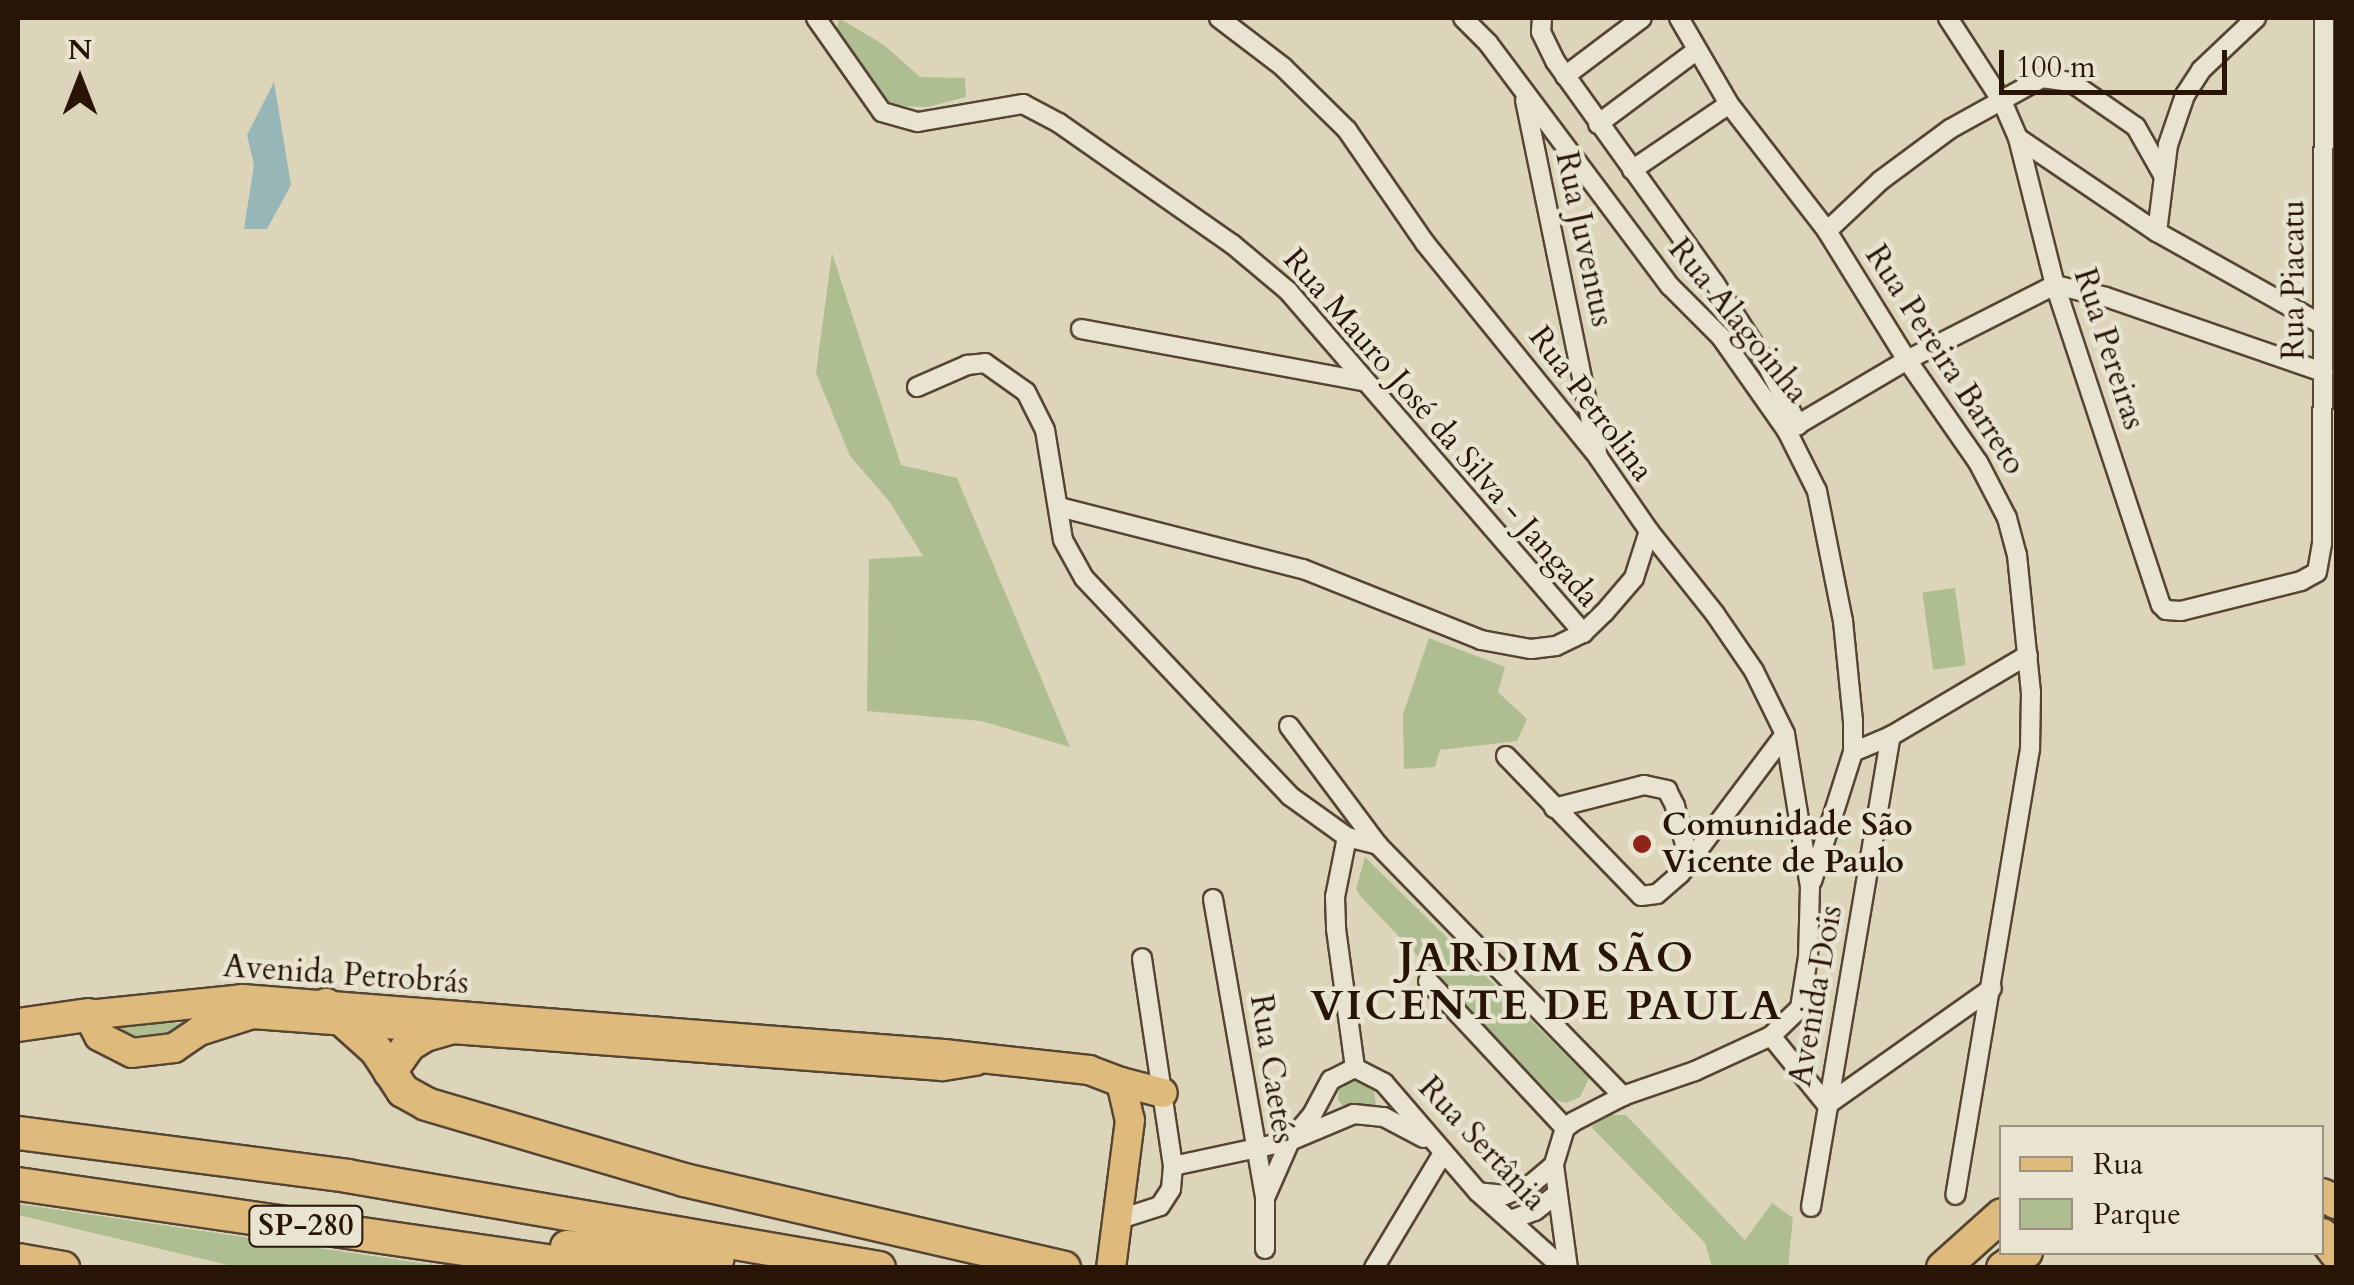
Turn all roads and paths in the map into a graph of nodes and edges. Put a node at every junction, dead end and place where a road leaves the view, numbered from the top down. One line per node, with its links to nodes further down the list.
1 (816, 18): 28 (street, Rua Mauro José da Silva - Jangada)
2 (1219, 18): 31 (street, Rua Petrolina)
3 (1463, 18): 12 (street, Rua Alagoinha)
4 (1542, 18): 11 (street)
5 (1642, 18): 11 (street)
6 (1678, 18): 10 (street, Rua Pereira Barreto)
7 (1948, 18): 13 (street, Rua Pereiras)
8 (2256, 18): 18 (street)
9 (2324, 18): 23 (street, Rua Piacatu)
10 (1696, 51): 14 (street, Rua Pereira Barreto); 15 (street)
11 (1565, 76): 15 (street)
12 (1524, 92): 25 (street, Rua Alagoinha); 31 (street, Rua Juventus)
13 (2002, 101): 16 (street, Rua Pereiras); 18 (street); 19 (street)
14 (1729, 104): 17 (street); 19 (street, Rua Pereira Barreto)
15 (1598, 124): 17 (street)
16 (2018, 138): 20 (street); 21 (street, Rua Pereiras)
17 (1632, 170): 22 (street)
18 (2163, 175): 20 (street)
19 (1826, 230): 26 (street, Rua Pereira Barreto)
20 (2157, 232): 23 (street)
21 (2056, 285): 26 (street); 27 (street); 34 (street, Rua Pereiras)
22 (1741, 322): 25 (street); 30 (street)
23 (2323, 325): 27 (street, Rua Piacatu)
24 (1081, 329): 28 (street)
25 (1721, 337): 30 (street, Rua Alagoinha)
26 (1907, 360): 30 (street); 36 (street, Rua Pereira Barreto)
27 (2323, 372): 34 (street, Rua Piacatu)
28 (1362, 380): 35 (street, Rua Mauro José da Silva - Jangada)
29 (917, 387): 32 (street)
30 (1793, 428): 40 (street, Rua Alagoinha)
31 (1598, 456): 33 (street, Rua Petrolina)
32 (1059, 507): 35 (street); 43 (street)
33 (1649, 532): 35 (street); 38 (street, Rua Petrolina)
34 (2322, 544)
35 (1583, 634)
36 (2028, 655): 39 (street); 50 (street, Rua Pereira Barreto)
37 (1289, 726): 44 (street)
38 (1785, 734): 45 (street); 46 (street, Rua Petrolina)
39 (1891, 736): 40 (street); 62 (street, Avenida Dois)
40 (1853, 752): 46 (street, Rua Alagoinha)
41 (1506, 756): 42 (street)
42 (1554, 808): 45 (street); 45 (street)
43 (1346, 837): 44 (street); 57 (street)
44 (1378, 845): 61 (street)
45 (1689, 860)
46 (1810, 887): 55 (street)
47 (1214, 899): 68 (street, Rua Caetés)
48 (1142, 958): 60 (street)
49 (1428, 981): 64 (street)
50 (1992, 988): 62 (street); 74 (street, Rua Pereira Barreto)
51 (334, 1012): 52 (main road, Avenida Petrobrás); 52 (main road, Avenida Petrobrás); 54 (main road, Avenida Petrobrás); 56 (main road, Avenida Petrobrás); 58 (highway)
52 (88, 1015): 53 (highway)
53 (18, 1025)
54 (456, 1026): 56 (main road, Avenida Petrobrás); 58 (highway)
55 (1771, 1036): 61 (street); 62 (street)
56 (974, 1060): 59 (main road, Avenida Petrobrás)
57 (1355, 1068): 66 (street); 67 (street, Rua Sertânia)
58 (390, 1072): 87 (highway)
59 (1122, 1082): 60 (main road, Avenida Petrobrás); 63 (main road)
60 (1162, 1093): 63 (main road); 70 (street)
61 (1623, 1096): 64 (street)
62 (1827, 1105): 76 (street, Avenida Dois)
63 (1130, 1120): 80 (main road)
64 (1565, 1128): 69 (street)
65 (18, 1134): 86 (highway)
66 (1290, 1141): 67 (street); 68 (street); 75 (street)
67 (1437, 1148): 72 (street, Rua Sertânia); 88 (street)
68 (1255, 1149): 70 (street); 75 (street, Rua Caetés)
69 (1554, 1165): 72 (street); 73 (street)
70 (1174, 1166): 80 (street)
71 (18, 1184): 79 (highway, SP-280)
72 (1478, 1192): 78 (street, Rua Sertânia)
73 (1556, 1194): 78 (street); 89 (street)
74 (1955, 1194)
75 (1264, 1198): 81 (street, Rua Caetés)
76 (1811, 1207)
77 (1999, 1218): 90 (highway)
78 (1510, 1220): 89 (street, Rua Sertânia)
79 (284, 1223): 84 (highway, SP-280); 85 (highway)
80 (1114, 1244)
81 (1266, 1249)
82 (18, 1260): 83 (highway)
83 (63, 1268)
84 (595, 1268)
85 (817, 1268)
86 (879, 1268)
87 (1064, 1268)
88 (1374, 1268)
89 (1566, 1268)
90 (1943, 1268)

